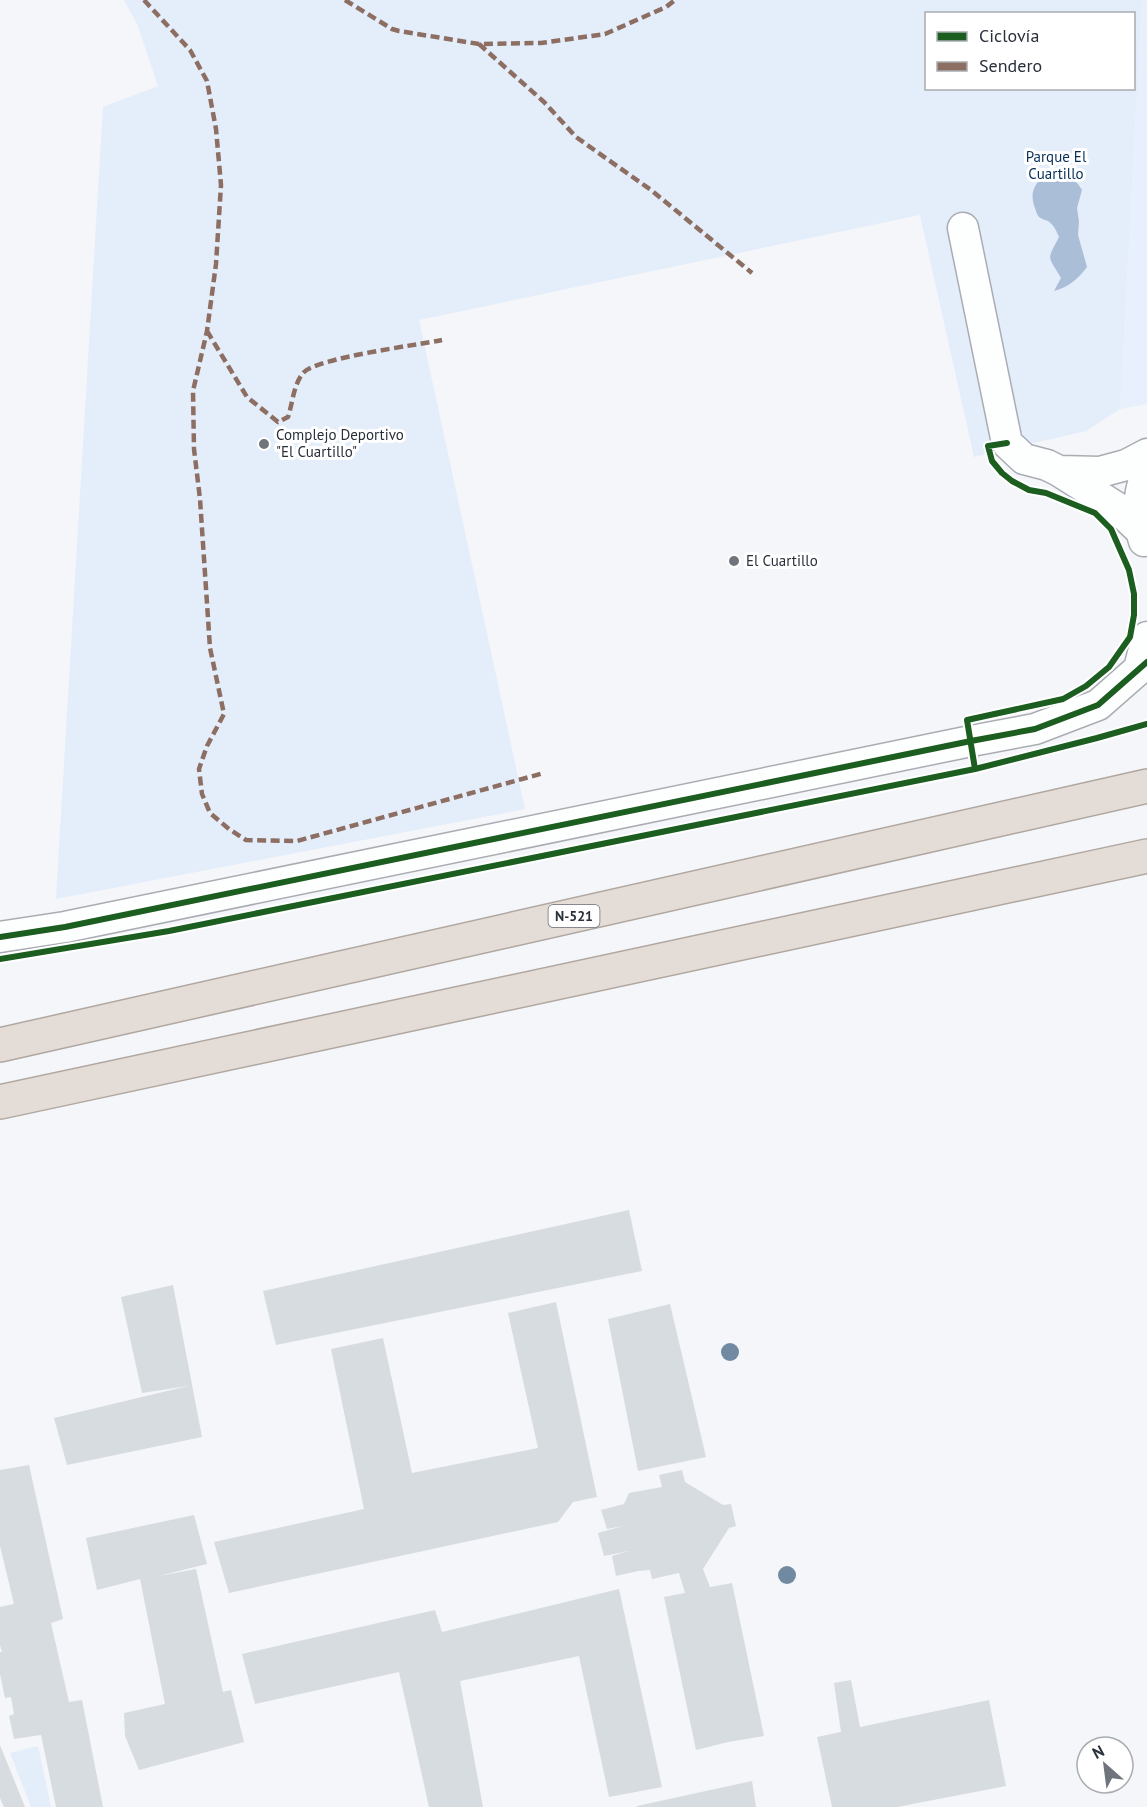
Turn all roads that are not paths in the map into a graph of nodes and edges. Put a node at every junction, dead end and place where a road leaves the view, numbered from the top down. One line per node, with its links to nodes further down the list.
1 (963, 228): 3 (street)
2 (1147, 454): 3 (street)
3 (1059, 471): 5 (street)
4 (1147, 471): 5 (street)
5 (1144, 540)
6 (1147, 637): 7 (street)
7 (1143, 666): 10 (street)
8 (1147, 786): 11 (highway, N-521)
9 (1147, 856): 12 (highway)
10 (0, 937)
11 (0, 1045)
12 (0, 1102)

